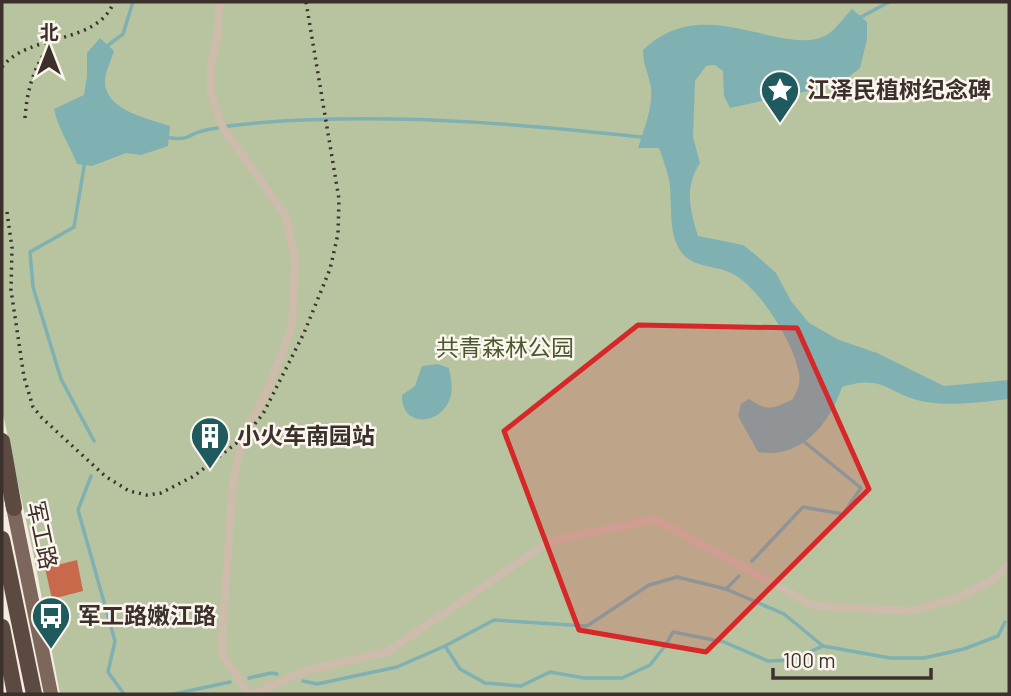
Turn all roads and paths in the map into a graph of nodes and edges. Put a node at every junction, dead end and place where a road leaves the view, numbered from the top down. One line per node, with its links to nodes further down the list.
1 (219, 2): 11 (street)
2 (2, 441): 4 (highway)
3 (2, 467): 4 (main road, 军工路)
4 (14, 508): 10 (main road, 军工路)
5 (2, 538): 9 (highway)
6 (1009, 564): 11 (street)
7 (2, 627): 8 (highway)
8 (15, 694)
9 (34, 694)
10 (51, 694)
11 (251, 694)

